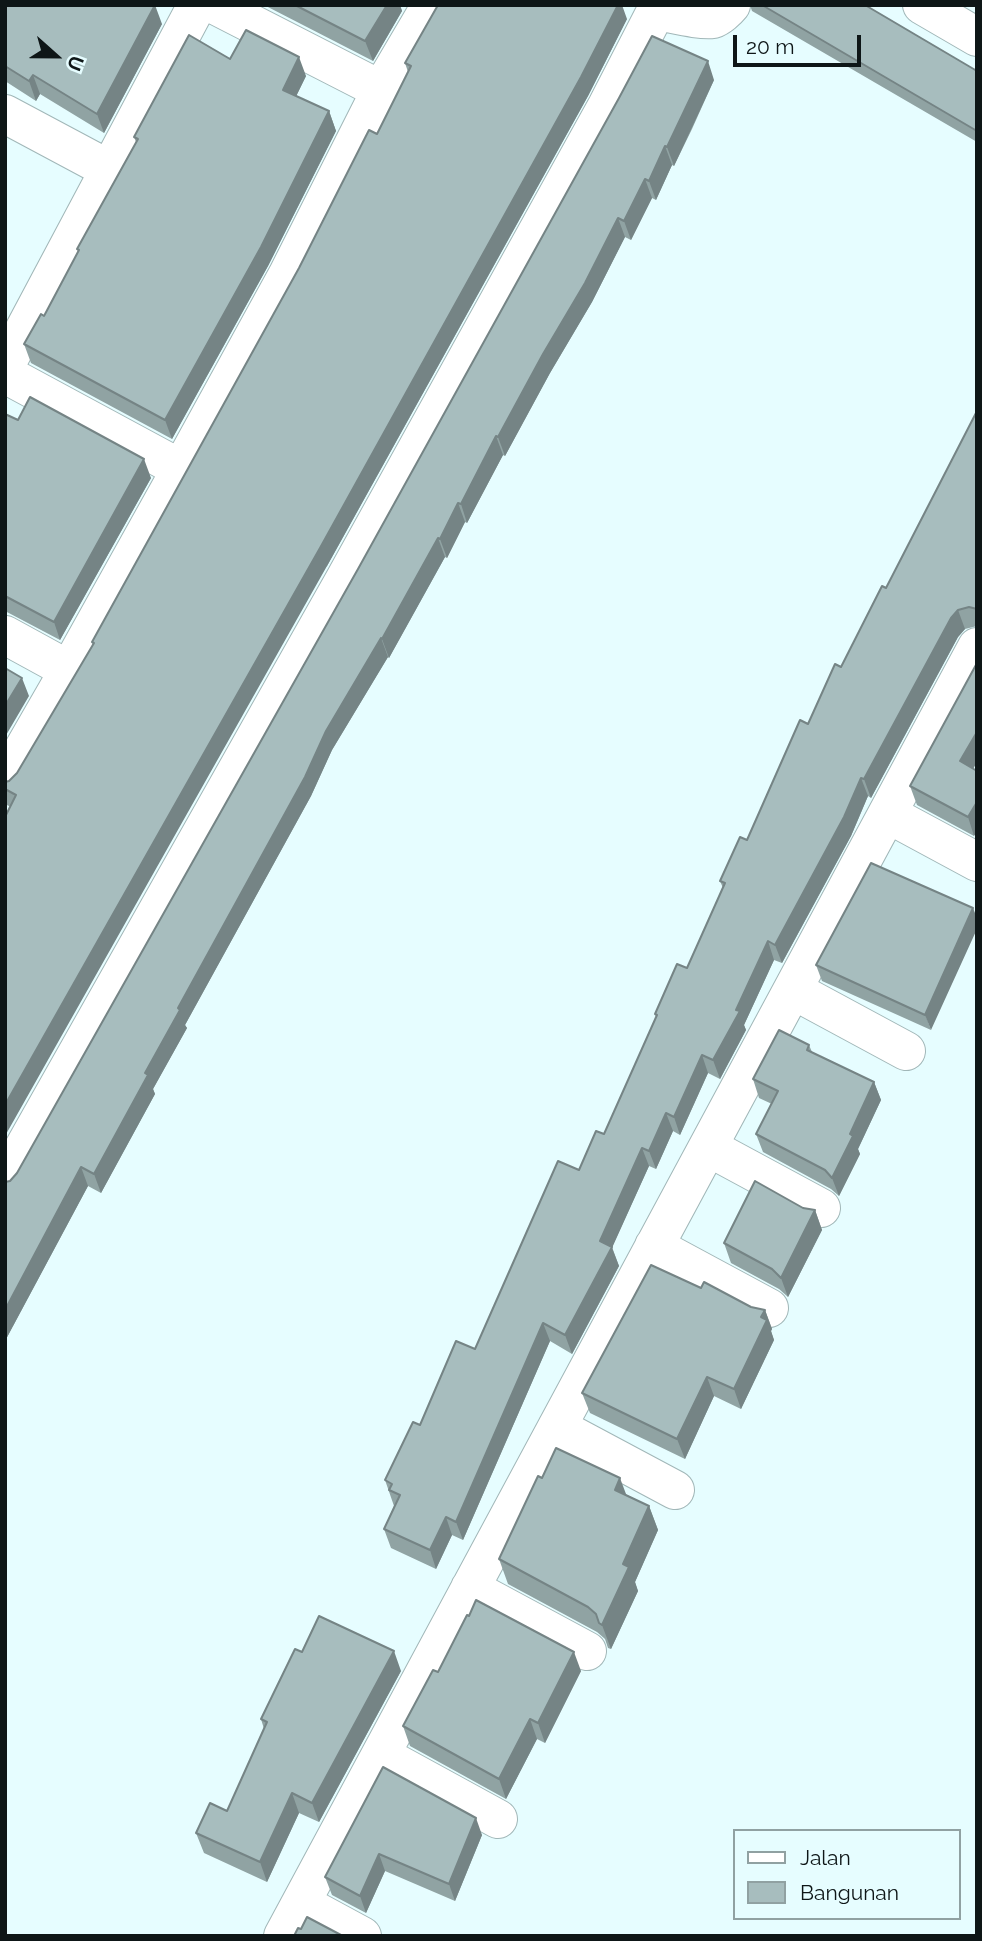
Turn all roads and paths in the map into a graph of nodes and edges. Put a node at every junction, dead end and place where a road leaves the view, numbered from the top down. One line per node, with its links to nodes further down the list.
1 (197, 5): 10 (street)
2 (215, 5): 8 (street)
3 (431, 5): 8 (street)
4 (731, 5): 6 (street)
5 (922, 5): 7 (street)
6 (653, 7): 23 (street)
7 (977, 37)
8 (381, 90): 13 (street)
9 (5, 114): 10 (street)
10 (110, 170): 11 (street)
11 (5, 366)
12 (5, 374): 13 (street)
13 (181, 469): 16 (street)
14 (5, 635): 16 (street)
15 (977, 647): 18 (street)
16 (69, 670): 17 (street)
17 (5, 781)
18 (888, 814): 19 (street); 20 (street)
19 (977, 862)
20 (793, 990): 21 (street); 22 (street)
21 (906, 1051)
22 (708, 1147): 24 (street); 25 (street)
23 (5, 1181)
24 (821, 1208)
25 (654, 1246): 26 (street); 27 (street)
26 (769, 1308)
27 (557, 1427): 28 (street); 29 (street)
28 (675, 1490)
29 (470, 1588): 30 (street); 31 (street)
30 (587, 1651)
31 (381, 1755): 32 (street); 33 (street)
32 (498, 1819)
33 (301, 1903): 34 (street); 35 (street)
34 (283, 1936)
35 (362, 1936)

